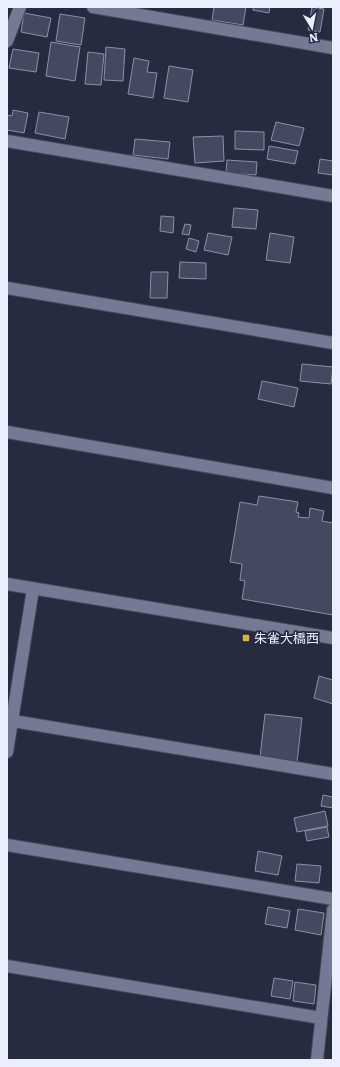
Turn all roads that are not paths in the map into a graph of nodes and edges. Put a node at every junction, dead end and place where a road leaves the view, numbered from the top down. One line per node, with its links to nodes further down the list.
1 (20, 7): 3 (street)
2 (93, 7): 4 (street)
3 (7, 41)
4 (333, 48)
5 (7, 141): 6 (street)
6 (333, 196)
7 (7, 288): 8 (street)
8 (333, 343)
9 (7, 432): 10 (street)
10 (333, 488)
11 (7, 584): 12 (street)
12 (33, 589): 13 (street); 14 (street)
13 (333, 638)
14 (10, 721): 15 (street); 16 (street)
15 (7, 752)
16 (333, 774)
17 (7, 845): 18 (street)
18 (333, 899)
19 (333, 910): 21 (street)
20 (7, 966): 21 (street)
21 (321, 1018): 22 (street)
22 (317, 1060)

